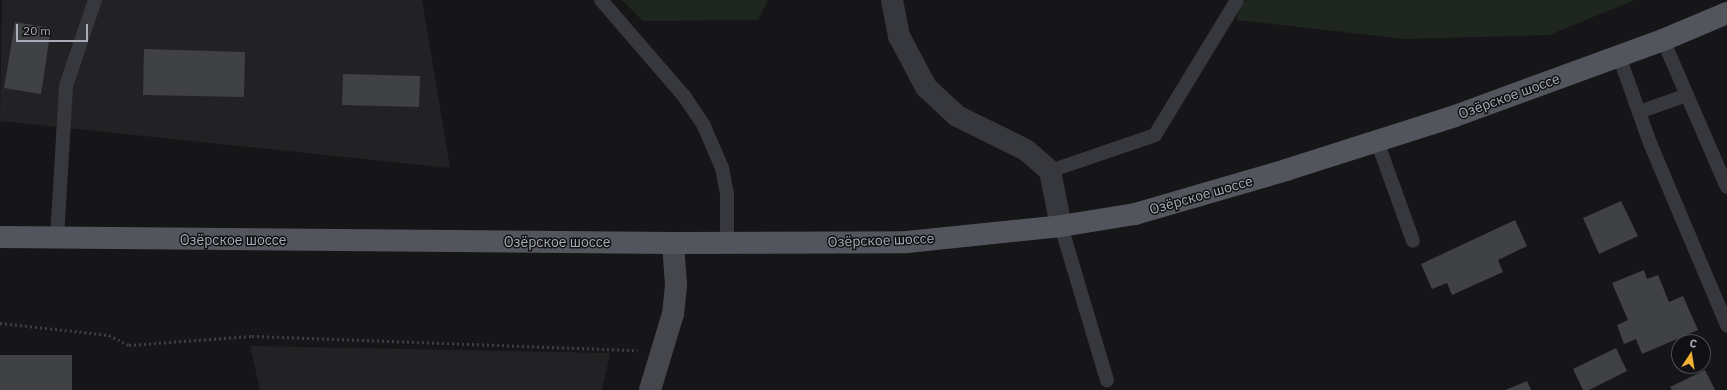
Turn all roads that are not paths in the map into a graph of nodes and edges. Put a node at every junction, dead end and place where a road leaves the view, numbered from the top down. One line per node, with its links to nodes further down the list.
1 (95, 0): 15 (lane)
2 (601, 0): 17 (lane)
3 (892, 0): 11 (street)
4 (1237, 0): 11 (lane)
5 (1727, 13): 6 (main road, Озёрское шоссе)
6 (1663, 40): 7 (main road, Озёрское шоссе); 8 (lane)
7 (1619, 56): 9 (lane); 10 (main road, Озёрское шоссе)
8 (1687, 95): 9 (lane); 12 (lane)
9 (1639, 112): 19 (lane)
10 (1377, 141): 13 (main road, Озёрское шоссе); 16 (lane)
11 (1050, 171): 13 (street)
12 (1727, 187)
13 (1061, 226): 17 (main road, Озёрское шоссе); 20 (lane)
14 (0, 237): 15 (main road, Озёрское шоссе)
15 (57, 238): 18 (main road, Озёрское шоссе)
16 (1413, 240)
17 (727, 242): 18 (main road, Озёрское шоссе)
18 (673, 243): 21 (main road)
19 (1727, 325)
20 (1107, 380)
21 (650, 390)

